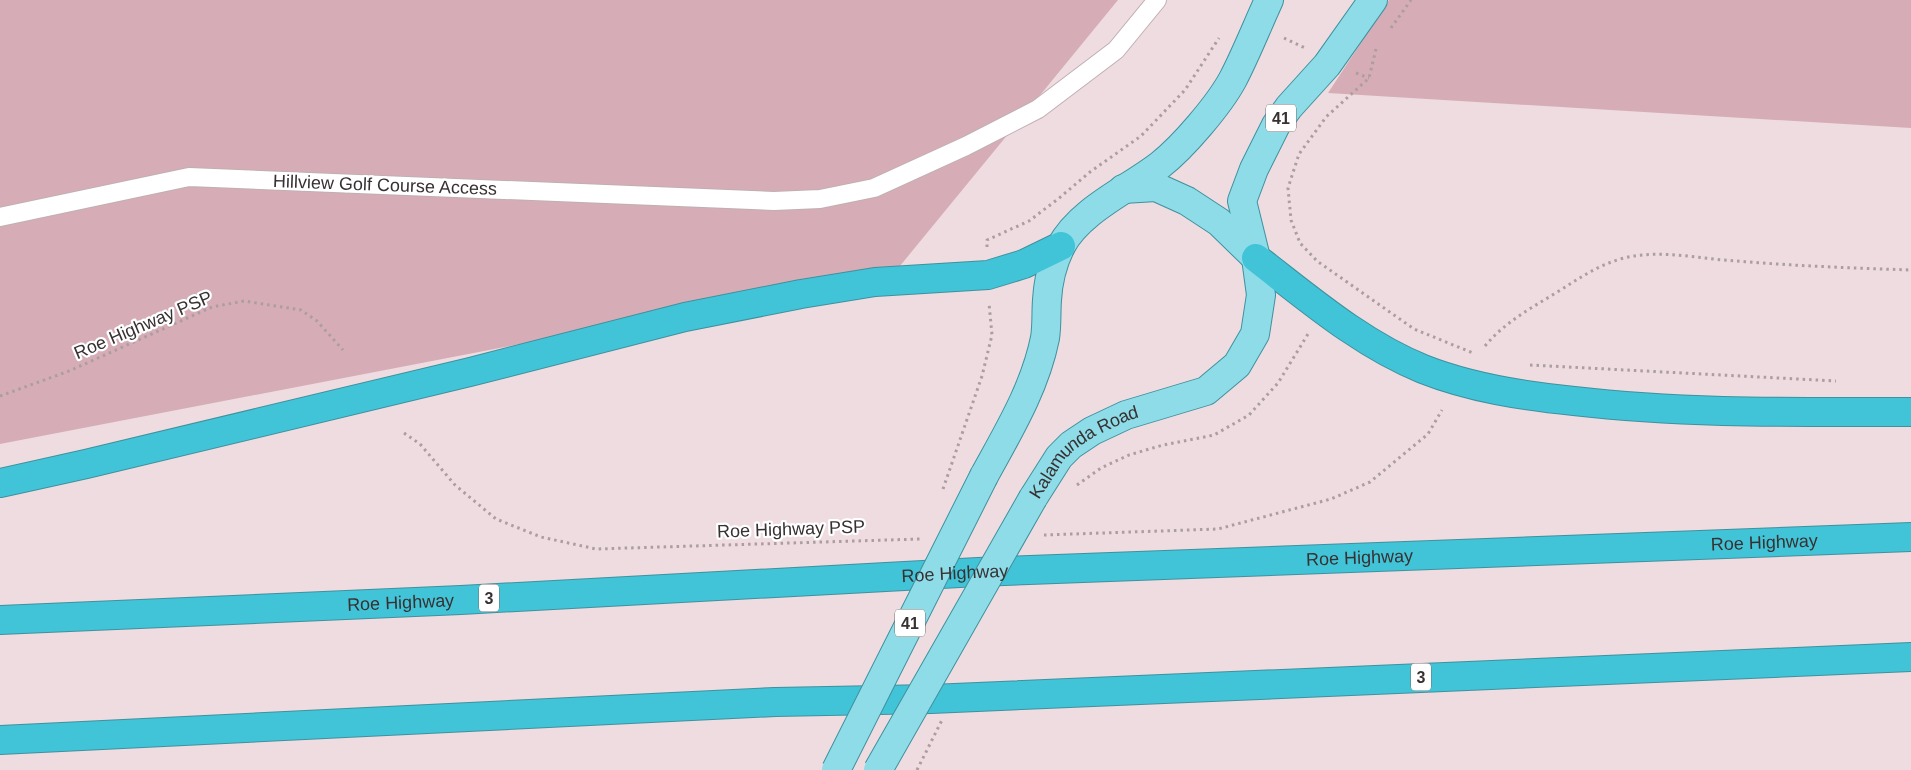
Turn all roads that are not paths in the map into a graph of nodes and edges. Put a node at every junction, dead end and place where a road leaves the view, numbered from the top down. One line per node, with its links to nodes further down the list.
1 (1156, 0): 5 (lane, Hillview Golf Course Access)
2 (1269, 0): 4 (main road, 41)
3 (1373, 0): 7 (main road, Kalamunda Road / 41)
4 (1123, 189): 6 (main road, 41); 7 (main road)
5 (0, 217)
6 (1061, 246): 9 (highway); 14 (main road, 41, bridge)
7 (1256, 258): 8 (highway); 15 (main road, Kalamunda Road / 41, bridge)
8 (1911, 412)
9 (0, 483)
10 (1911, 536): 11 (highway, Roe Highway / 3)
11 (0, 620)
12 (1911, 657): 13 (highway, 3)
13 (0, 740)
14 (836, 770)
15 (878, 770)

